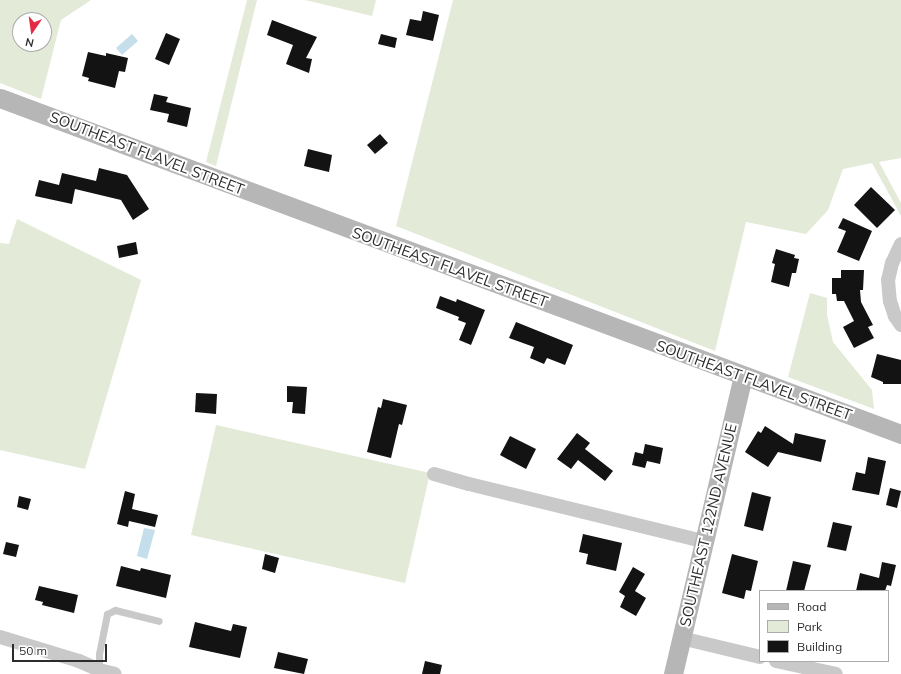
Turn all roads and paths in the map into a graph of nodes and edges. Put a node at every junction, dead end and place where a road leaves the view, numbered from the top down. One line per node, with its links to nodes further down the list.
1 (0, 98): 4 (street, SOUTHEAST FLAVEL STREET)
2 (901, 244): 3 (street)
3 (901, 325)
4 (743, 376): 5 (street, SOUTHEAST FLAVEL STREET); 7 (street, SOUTHEAST 122ND AVENUE)
5 (901, 434)
6 (434, 474): 7 (street)
7 (704, 541): 10 (street, SOUTHEAST 122ND AVENUE)
8 (159, 621): 13 (lane)
9 (0, 636): 13 (street)
10 (681, 638): 11 (street); 15 (street, SOUTHEAST 122ND AVENUE)
11 (759, 657)
12 (781, 662): 16 (street)
13 (98, 672): 14 (street)
14 (115, 674)
15 (673, 674)
16 (836, 674)

